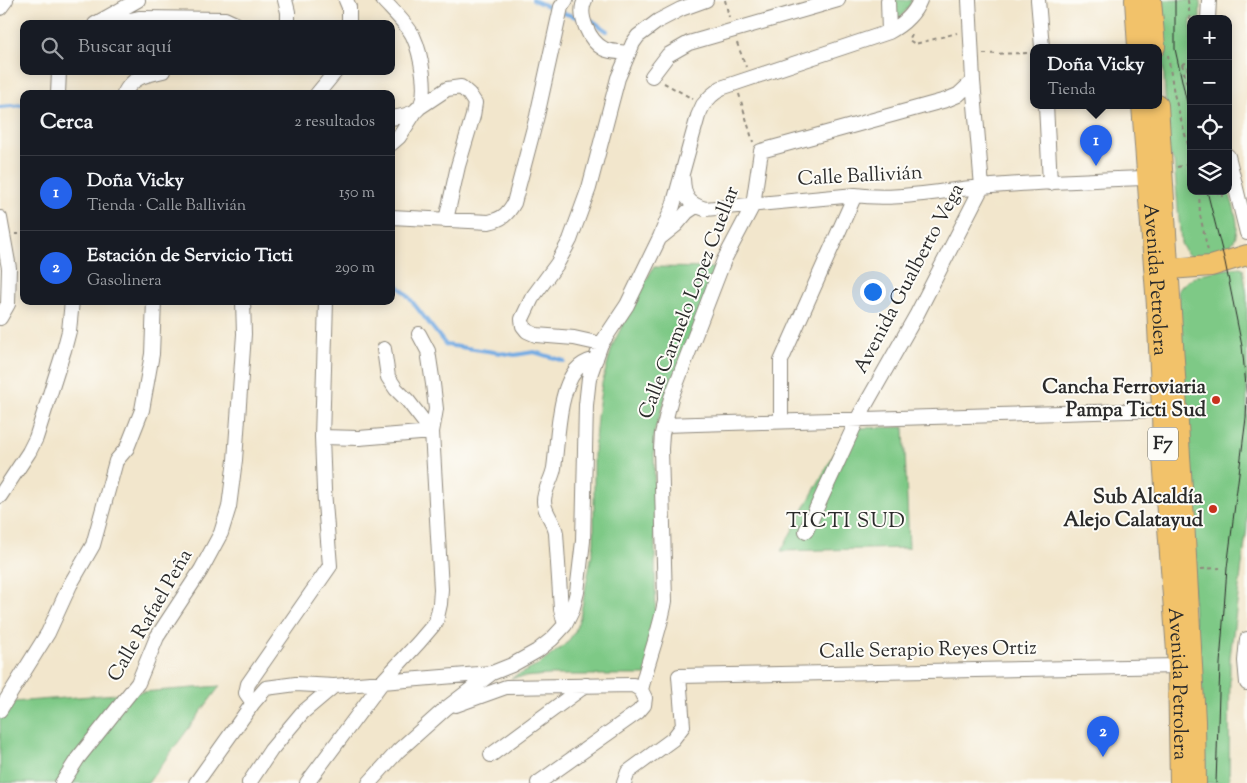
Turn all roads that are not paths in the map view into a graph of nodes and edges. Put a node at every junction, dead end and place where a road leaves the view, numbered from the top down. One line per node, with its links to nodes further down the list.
1 (6, 0): 17 (street)
2 (138, 0): 18 (street)
3 (285, 0): 22 (street)
4 (346, 0): 23 (street)
5 (383, 0): 40 (street)
6 (566, 0): 54 (street)
7 (585, 0): 28 (street)
8 (706, 0): 28 (street)
9 (838, 0): 32 (street)
10 (888, 0): 24 (street)
11 (920, 0): 24 (street)
12 (969, 0): 33 (street, Avenida Gualberto Vega)
13 (1038, 0): 25 (street)
14 (1135, 0): 26 (highway)
15 (1151, 0): 27 (highway)
16 (1209, 0): 19 (street)
17 (0, 8)
18 (111, 12): 20 (street); 21 (street)
19 (1208, 15)
20 (100, 20)
21 (225, 20)
22 (288, 20)
23 (349, 20)
24 (893, 30): 44 (street)
25 (1042, 44)
26 (1138, 44)
27 (1160, 44)
28 (628, 53): 65 (street)
29 (59, 75): 34 (street)
30 (146, 75): 35 (street)
31 (333, 75): 36 (street)
32 (652, 76)
33 (973, 81): 47 (street, Avenida Gualberto Vega); 49 (street, Calle Carmelo Lopez Cuellar)
34 (58, 90)
35 (126, 90)
36 (320, 90)
37 (1046, 109): 46 (street)
38 (1142, 109): 45 (highway, Avenida Petrolera / F7)
39 (1158, 109): 58 (highway, Avenida Petrolera / F7)
40 (417, 110): 41 (street); 42 (street); 54 (street)
41 (395, 118)
42 (395, 140)
43 (1232, 168): 51 (street)
44 (682, 171): 50 (street); 56 (street)
45 (1146, 178): 46 (street, Calle Ballivián); 68 (highway, Avenida Petrolera / F7)
46 (1050, 182): 47 (street, Calle Ballivián)
47 (982, 187): 48 (street, Calle Ballivián); 69 (street, Avenida Gualberto Vega)
48 (855, 195): 49 (street, Calle Ballivián); 70 (street)
49 (753, 205): 50 (street, Calle Ballivián); 71 (street, Calle Carmelo Lopez Cuellar)
50 (696, 206): 56 (street)
51 (1244, 206): 55 (street)
52 (395, 217): 54 (street)
53 (0, 218): 63 (street)
54 (446, 220)
55 (1247, 232)
56 (660, 237): 65 (street)
57 (1247, 256): 58 (highway)
58 (1169, 269): 98 (highway, Avenida Petrolera / F7)
59 (72, 305): 74 (street)
60 (154, 305): 88 (street)
61 (243, 305): 90 (street, Calle Rafael Peña)
62 (326, 305): 73 (street)
63 (0, 318)
64 (419, 334): 72 (street)
65 (602, 344): 67 (street)
66 (384, 349): 72 (street)
67 (596, 359): 76 (street); 76 (street)
68 (1162, 410): 69 (street); 79 (highway, Avenida Petrolera / F7)
69 (858, 418): 70 (street); 75 (street, Avenida Gualberto Vega)
70 (781, 420): 71 (street)
71 (664, 425): 85 (street, Calle Carmelo Lopez Cuellar)
72 (432, 432): 73 (street); 81 (street)
73 (322, 437): 86 (street)
74 (0, 496)
75 (806, 531)
76 (565, 625): 80 (street)
77 (1247, 639): 78 (street)
78 (1246, 661): 82 (street)
79 (1178, 666): 96 (street, Calle Serapio Reyes Ortiz); 97 (highway, Avenida Petrolera / F7)
80 (492, 673): 81 (street); 87 (street)
81 (383, 681): 84 (street); 93 (street)
82 (1247, 683)
83 (586, 685): 85 (street); 87 (street); 89 (street)
84 (334, 686): 86 (street); 92 (street)
85 (641, 690): 95 (street, Calle Carmelo Lopez Cuellar)
86 (253, 703): 91 (street)
87 (445, 708): 94 (street)
88 (0, 710)
89 (491, 756)
90 (62, 783)
91 (196, 783)
92 (249, 783)
93 (307, 783)
94 (370, 783)
95 (538, 783)
96 (624, 783)
97 (1180, 783)
98 (1196, 783)

